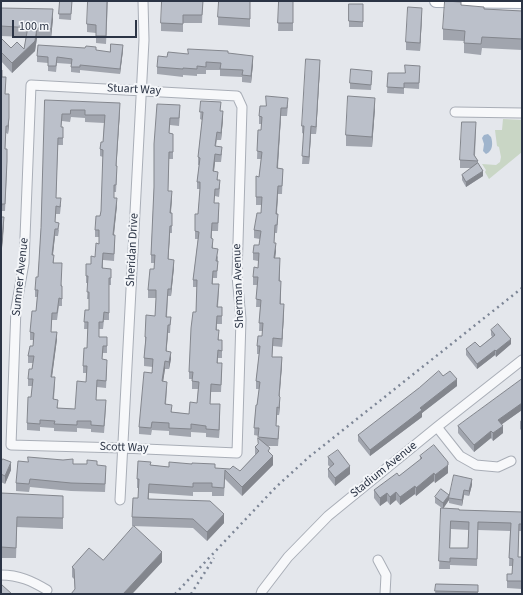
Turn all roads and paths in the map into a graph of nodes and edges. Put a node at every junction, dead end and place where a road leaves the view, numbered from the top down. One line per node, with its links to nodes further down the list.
1 (143, 1): 5 (street, Sheridan Drive)
2 (436, 1): 3 (main road)
3 (522, 2)
4 (31, 85): 5 (street, Stuart Way); 11 (street, Sumner Avenue)
5 (142, 91): 6 (street, Stuart Way); 12 (street, Sheridan Drive)
6 (237, 96): 13 (street, Sherman Avenue)
7 (455, 112): 8 (street)
8 (522, 113)
9 (522, 360): 10 (street, Stadium Avenue)
10 (437, 427): 14 (street); 19 (street, Stadium Avenue)
11 (11, 445): 12 (street, Scott Way)
12 (122, 448): 13 (street, Scott Way); 15 (street, Sheridan Drive)
13 (236, 453)
14 (511, 461)
15 (120, 500)
16 (378, 560): 20 (street)
17 (1, 575): 18 (street)
18 (48, 590)
19 (261, 594)
20 (385, 594)

